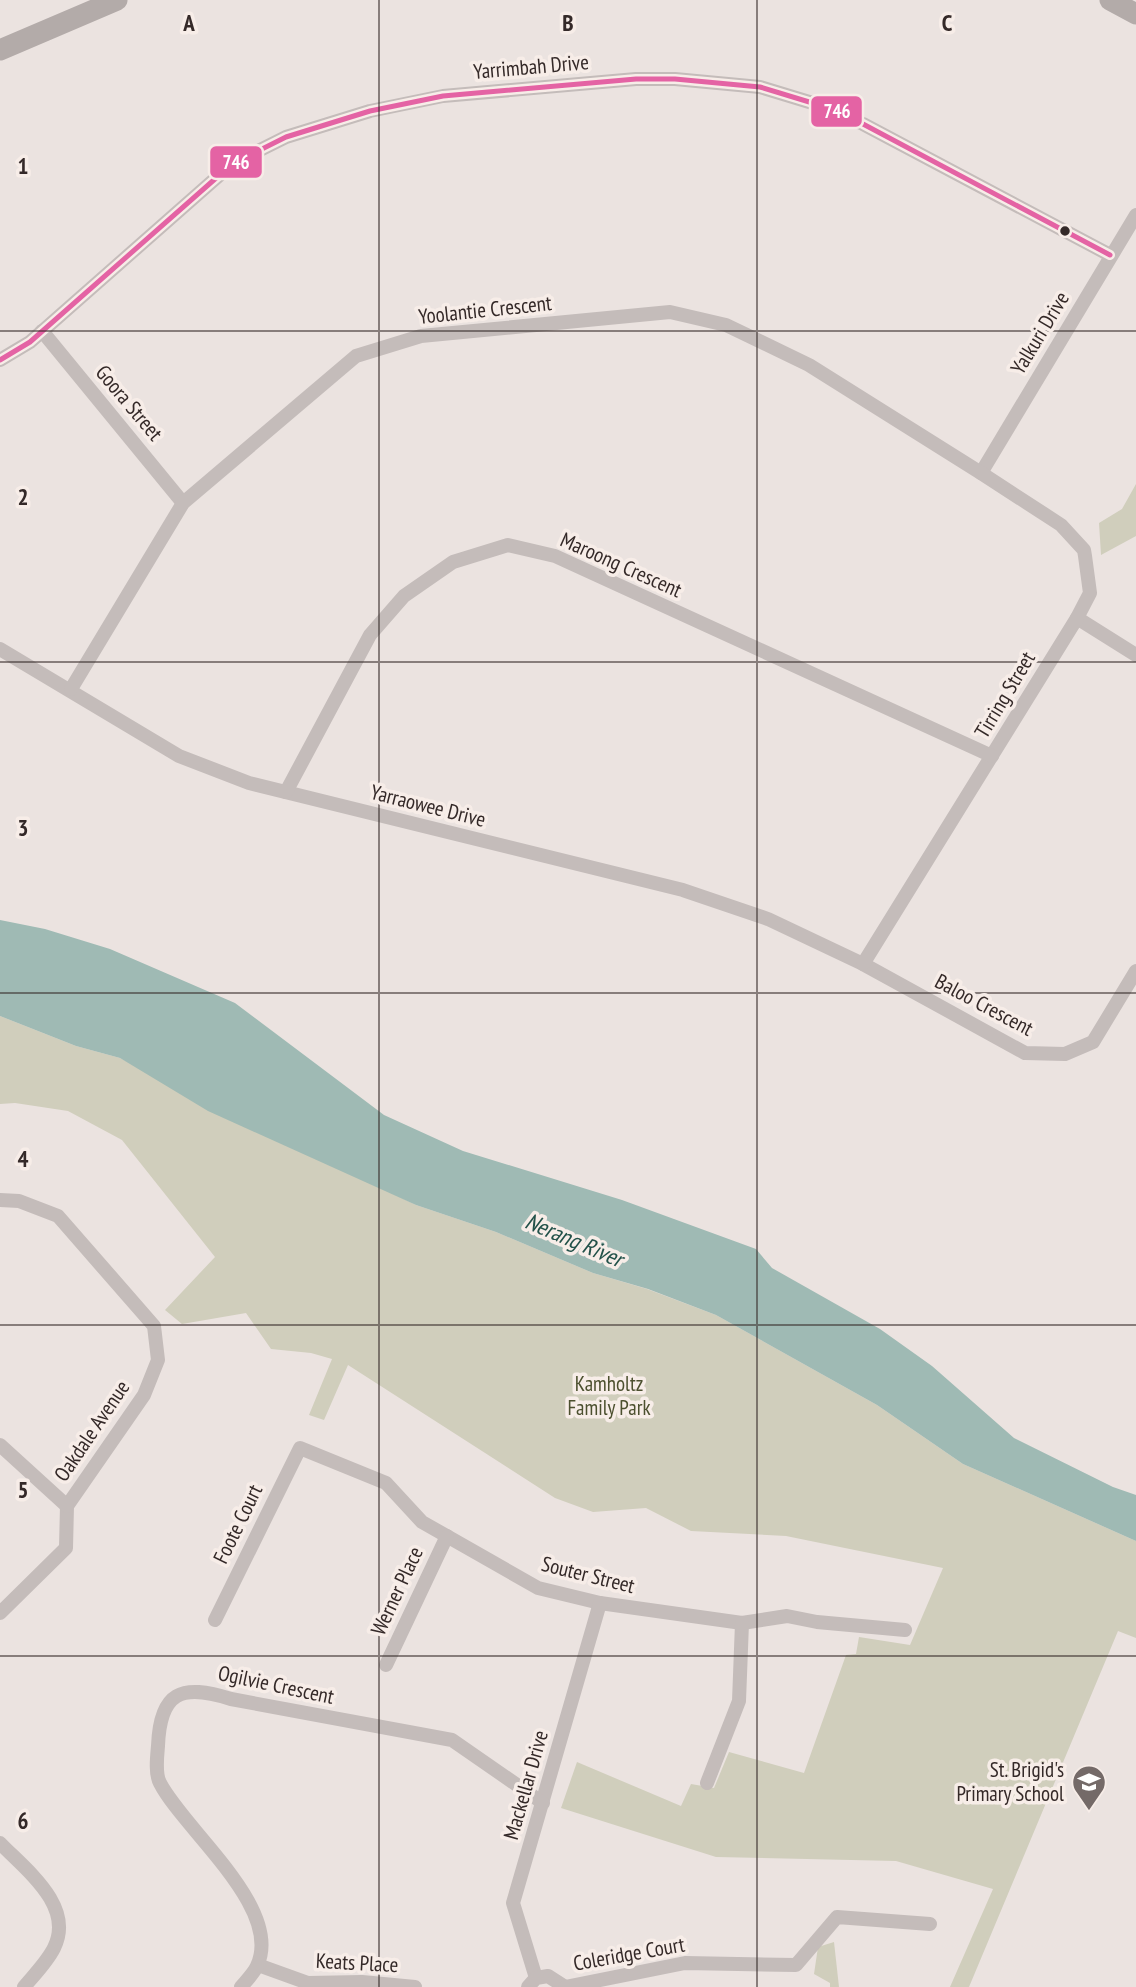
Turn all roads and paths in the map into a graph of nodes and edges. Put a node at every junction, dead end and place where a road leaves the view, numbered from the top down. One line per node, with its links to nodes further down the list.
1 (117, 0): 4 (main road)
2 (1110, 0): 3 (main road)
3 (1136, 14)
4 (0, 50)
5 (1136, 215): 6 (street, Yalkuri Drive)
6 (1110, 255): 7 (street, Yarrimbah Drive); 9 (street, Yalkuri Drive)
7 (42, 331): 8 (street, Yarrimbah Drive); 10 (street, Goora Street)
8 (0, 360)
9 (981, 474): 10 (street, Yoolantie Crescent); 11 (street, Tirring Street)
10 (183, 503): 14 (street, Yoolantie Crescent)
11 (1077, 618): 13 (street); 15 (street, Tirring Street)
12 (0, 649): 14 (street, Yarraowee Drive)
13 (1136, 655)
14 (71, 690): 16 (street, Yarraowee Drive)
15 (992, 756): 16 (street, Maroong Crescent); 17 (street, Tirring Street)
16 (286, 792): 17 (street, Yarraowee Drive)
17 (863, 964): 18 (street, Baloo Crescent)
18 (1136, 971)
19 (0, 1200): 22 (street, Oakdale Avenue)
20 (0, 1445): 22 (street)
21 (300, 1448): 23 (street, Souter Street); 26 (street, Foote Court)
22 (67, 1506): 25 (street, Oakdale Avenue)
23 (447, 1536): 24 (street, Souter Street); 29 (street, Werner Place)
24 (600, 1603): 27 (street, Souter Street); 31 (street, Mackellar Drive)
25 (0, 1613)
26 (215, 1620)
27 (742, 1623): 28 (street, Souter Street); 30 (street)
28 (905, 1630)
29 (386, 1665)
30 (707, 1783)
31 (543, 1803): 34 (street, Ogilvie Crescent); 35 (street, Mackellar Drive)
32 (0, 1843): 36 (street)
33 (930, 1924): 39 (street, Coleridge Court)
34 (258, 1965): 37 (street); 38 (street, Keats Place)
35 (532, 1983): 39 (street)
36 (24, 1987)
37 (241, 1987)
38 (415, 1987)
39 (565, 1987)

